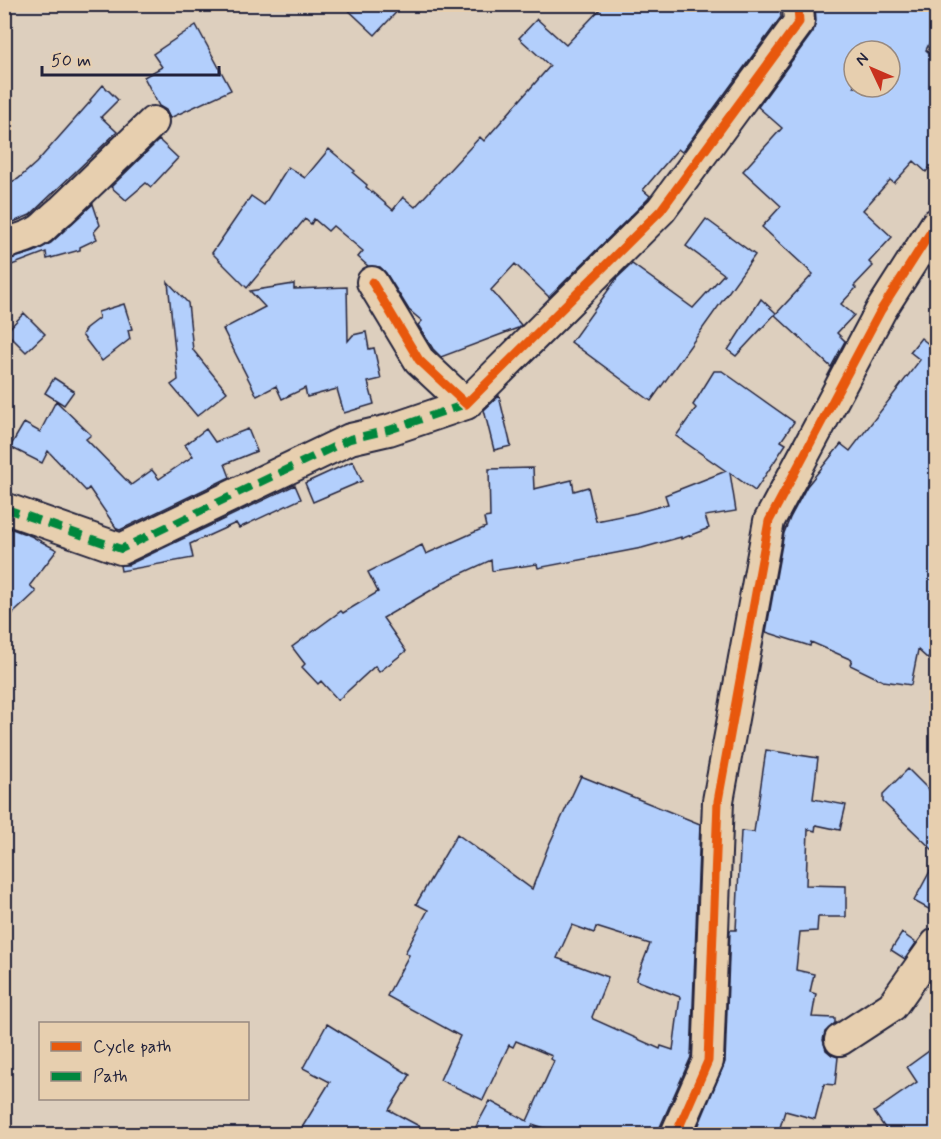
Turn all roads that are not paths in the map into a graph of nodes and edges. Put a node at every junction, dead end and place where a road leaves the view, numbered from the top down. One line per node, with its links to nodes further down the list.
1 (796, 4): 6 (street)
2 (153, 122): 4 (street)
3 (936, 224): 10 (street)
4 (4, 244)
5 (372, 282): 6 (street)
6 (466, 404): 7 (street)
7 (4, 508)
8 (936, 944): 9 (street)
9 (840, 1040)
10 (676, 1134)

